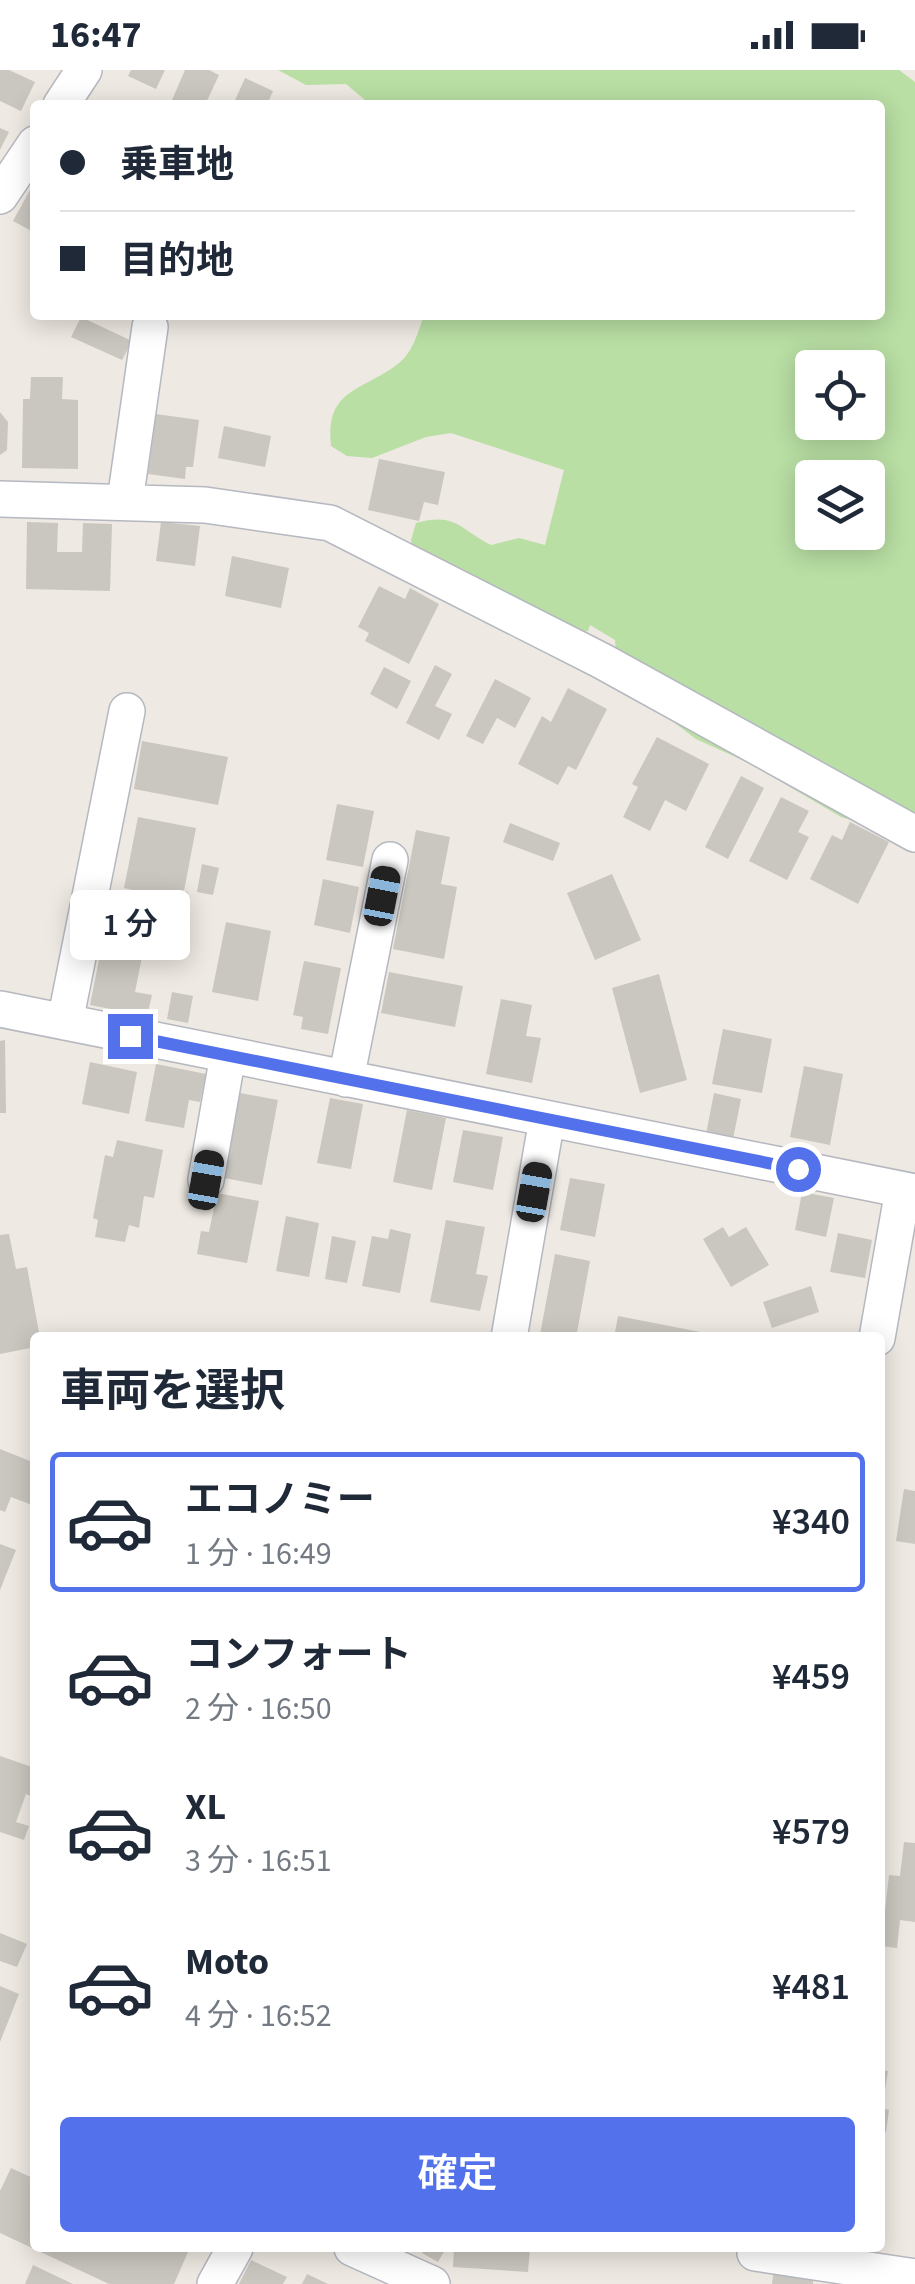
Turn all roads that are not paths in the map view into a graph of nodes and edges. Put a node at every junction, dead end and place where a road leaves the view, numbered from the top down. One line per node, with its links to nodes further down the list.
1 (30, 151): 2 (street)
2 (0, 196)
3 (150, 327): 5 (street)
4 (0, 499): 5 (street)
5 (125, 500): 7 (street)
6 (127, 711): 10 (street)
7 (915, 834)
8 (390, 860): 12 (street)
9 (0, 1009): 10 (street)
10 (65, 1022): 11 (street)
11 (228, 1055): 12 (street); 14 (street)
12 (346, 1079): 13 (street)
13 (547, 1119): 15 (street); 16 (street)
14 (206, 1180)
15 (909, 1191): 17 (street)
16 (510, 1332)
17 (878, 1332)
18 (232, 2252): 22 (street)
19 (361, 2252): 23 (street)
20 (754, 2262): 21 (street)
21 (915, 2278)
22 (214, 2284)
23 (432, 2284)

